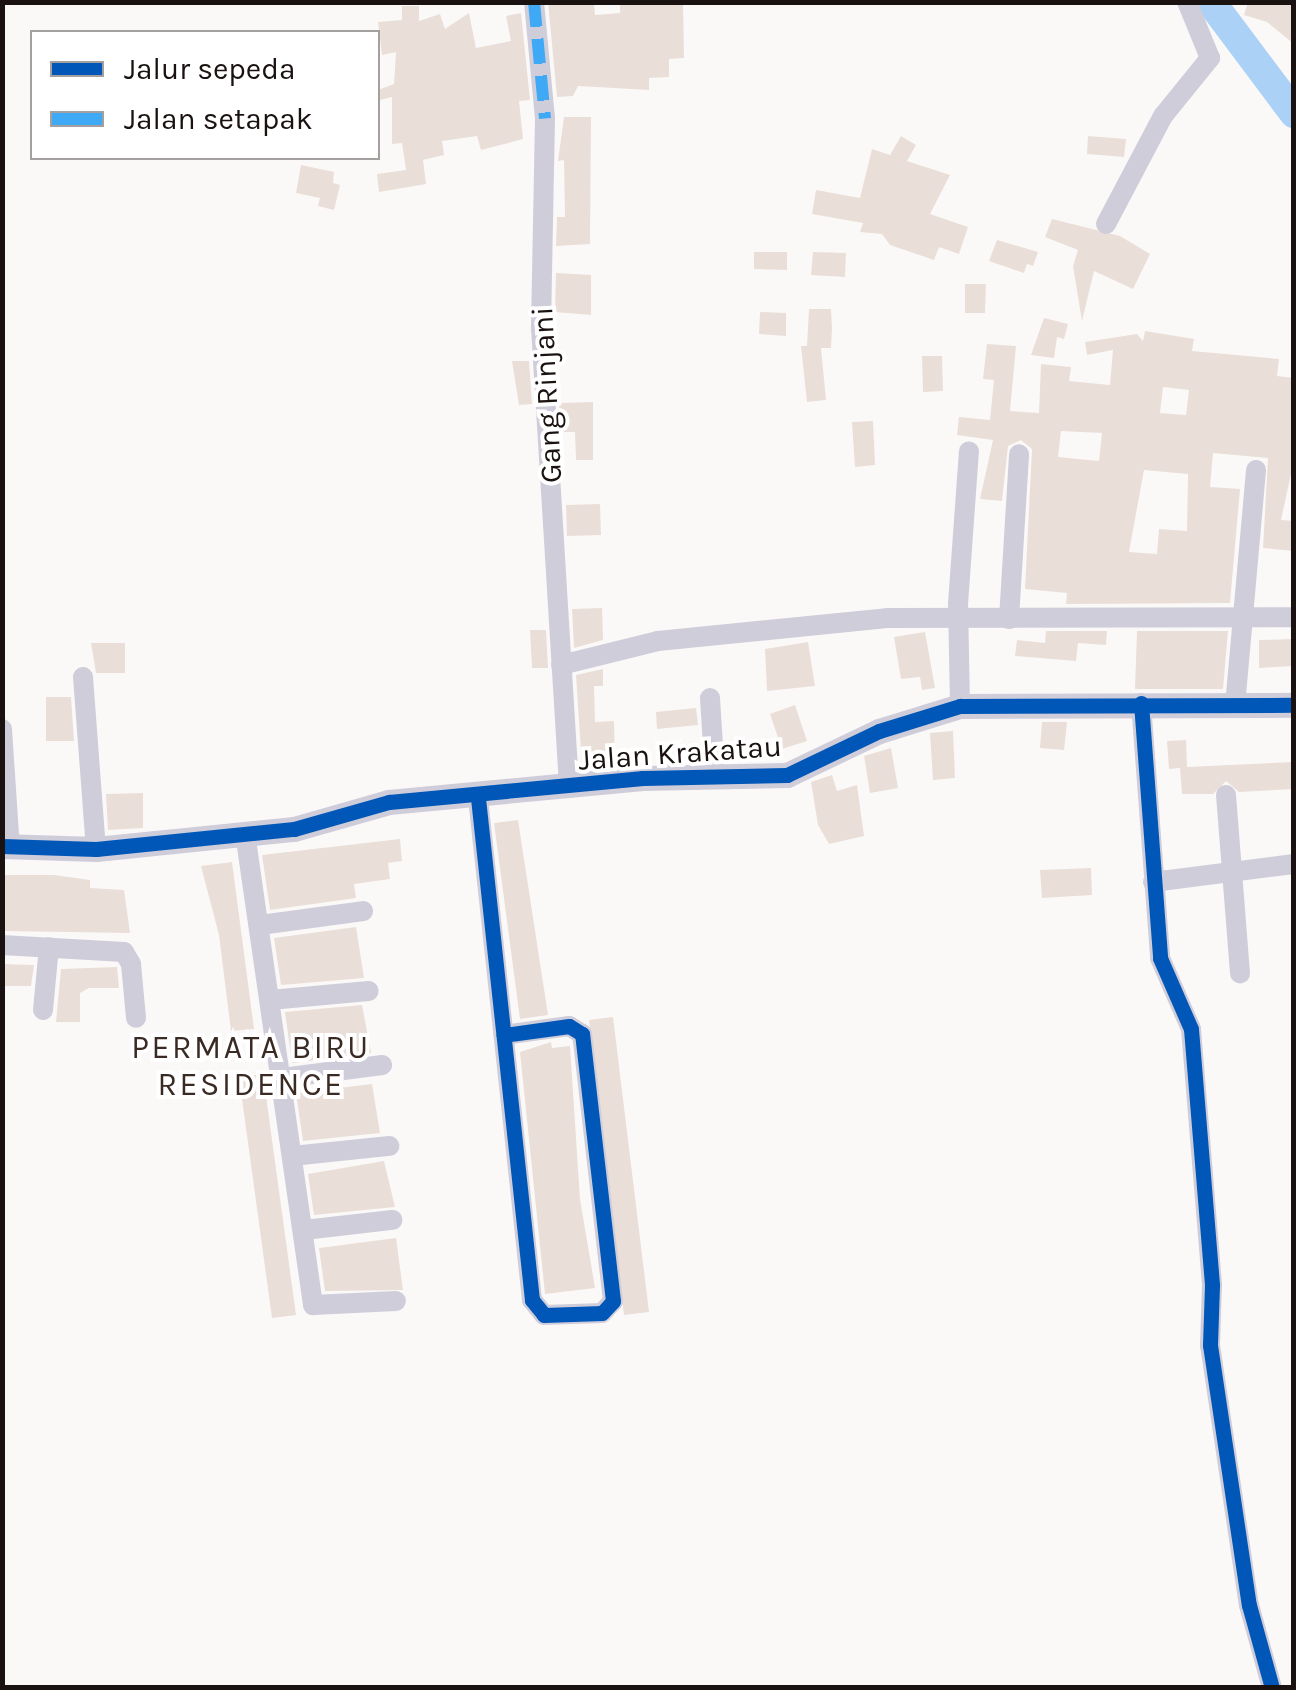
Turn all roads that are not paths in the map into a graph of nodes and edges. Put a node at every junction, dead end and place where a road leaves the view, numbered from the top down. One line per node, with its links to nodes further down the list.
1 (534, 2): 11 (street, Gang Rinjani)
2 (1186, 2): 3 (street)
3 (1106, 224)
4 (968, 451): 7 (street)
5 (1019, 454): 9 (street)
6 (1256, 470): 10 (street)
7 (959, 617): 9 (street); 11 (street); 16 (street)
8 (1294, 617): 10 (street)
9 (1009, 619): 10 (street)
10 (1242, 620): 17 (street)
11 (561, 665): 20 (street, Gang Rinjani)
12 (83, 677): 25 (street)
13 (710, 698): 19 (street)
14 (1142, 703): 16 (street, Jalan Krakatau); 17 (street, Jalan Krakatau); 28 (street)
15 (1294, 705): 17 (street, Jalan Krakatau)
16 (960, 706): 19 (street, Jalan Krakatau)
17 (1235, 706)
18 (2, 729): 24 (street)
19 (715, 777): 20 (street, Jalan Krakatau)
20 (569, 788): 22 (street, Jalan Krakatau)
21 (1226, 796): 27 (street)
22 (478, 798): 23 (street, Jalan Krakatau); 38 (street)
23 (245, 833): 25 (street, Jalan Krakatau); 30 (street)
24 (6, 847): 25 (street, Jalan Krakatau)
25 (96, 849)
26 (1294, 864): 27 (street)
27 (1231, 871): 28 (street); 33 (street)
28 (1153, 882): 46 (street)
29 (363, 911): 30 (street)
30 (260, 925): 35 (street)
31 (2, 946): 32 (street)
32 (48, 947): 36 (street); 37 (street)
33 (1240, 973)
34 (369, 991): 35 (street)
35 (270, 1000): 40 (street)
36 (43, 1010)
37 (136, 1018)
38 (504, 1036): 38 (street)
39 (382, 1066): 40 (street)
40 (282, 1078): 42 (street)
41 (389, 1146): 42 (street)
42 (292, 1156): 44 (street)
43 (392, 1220): 44 (street)
44 (304, 1230): 45 (street)
45 (396, 1301)
46 (1272, 1688)

